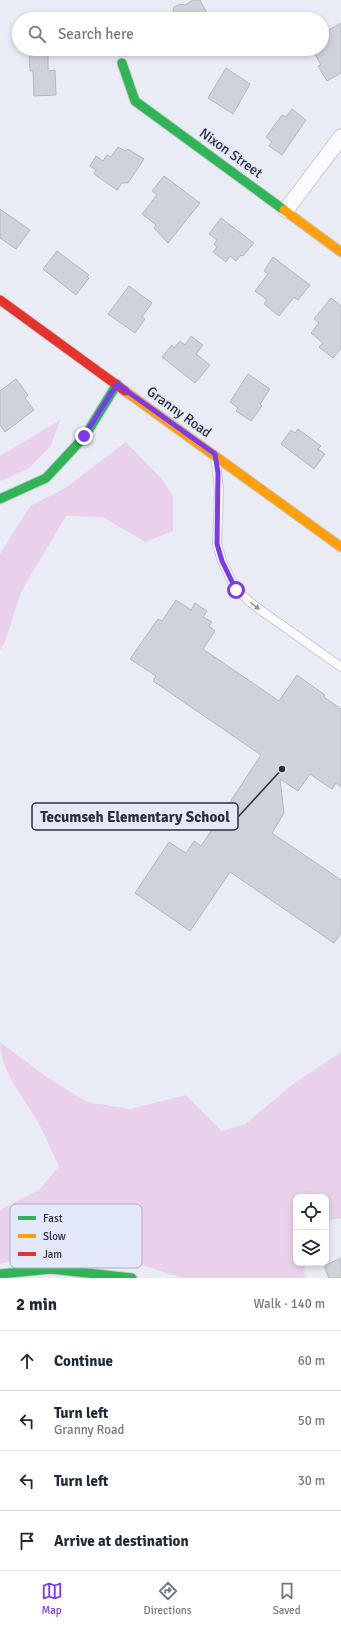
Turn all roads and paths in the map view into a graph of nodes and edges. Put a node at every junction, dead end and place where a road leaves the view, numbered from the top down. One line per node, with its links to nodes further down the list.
1 (122, 63): 3 (street, Nixon Street)
2 (341, 137): 3 (street)
3 (286, 210): 4 (street, Nixon Street)
4 (341, 252)
5 (0, 300): 6 (street, Granny Road)
6 (117, 384): 7 (street, Granny Road); 8 (street)
7 (215, 454): 9 (street, Granny Road); 10 (lane, one-way to 10)
8 (0, 499)
9 (341, 547)
10 (341, 666)
11 (0, 1274): 12 (street)
12 (132, 1278)

